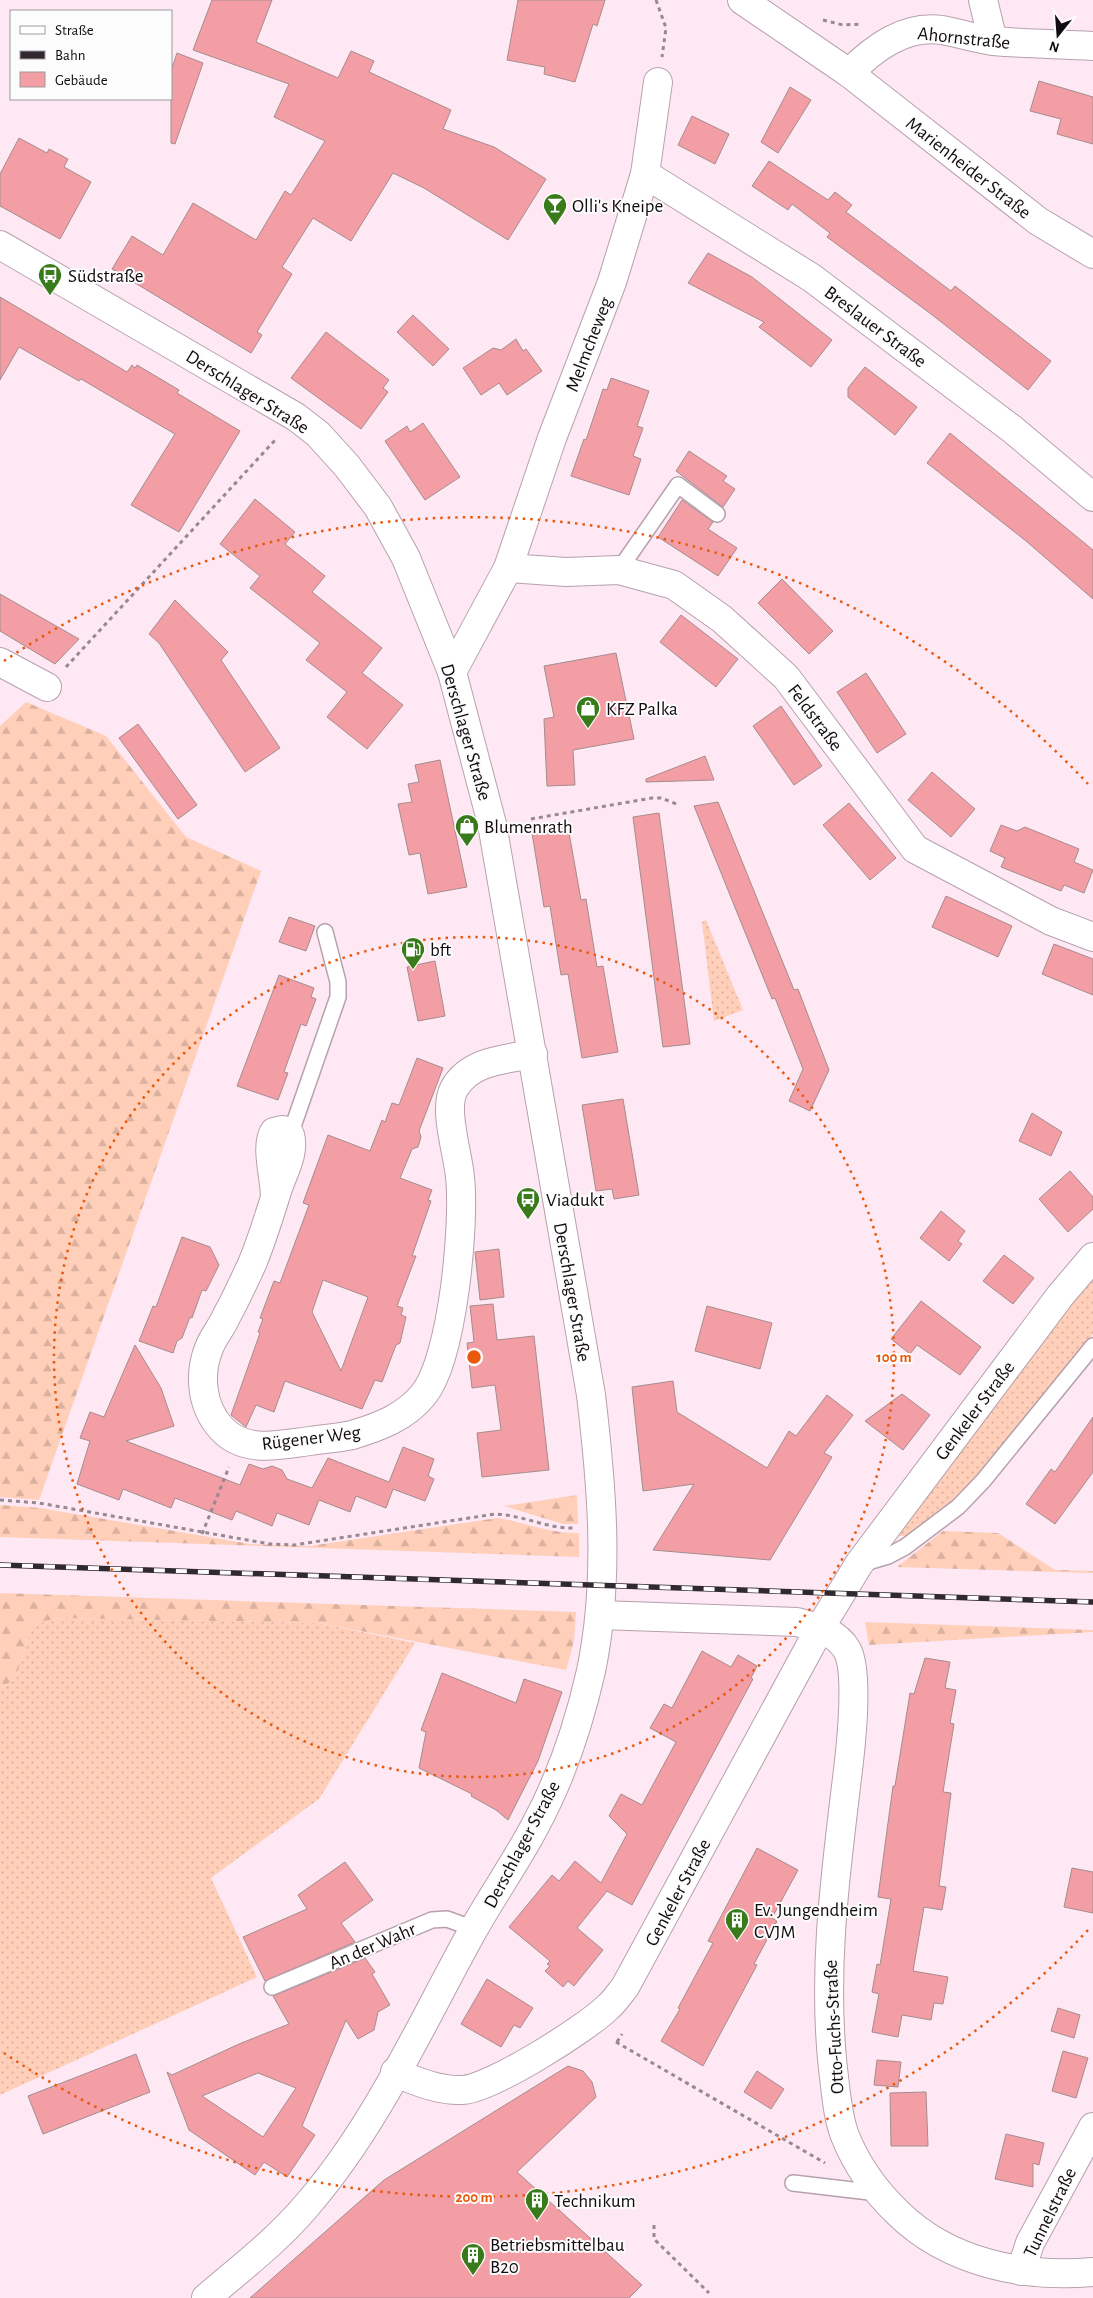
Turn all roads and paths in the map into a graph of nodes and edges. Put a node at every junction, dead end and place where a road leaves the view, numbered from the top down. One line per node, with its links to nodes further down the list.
1 (656, 0): 8 (path)
2 (742, 0): 7 (street, Marienheider Straße)
3 (772, 0): 7 (street, Marienheider Straße)
4 (983, 0): 5 (street)
5 (993, 41): 6 (street, Ahornstraße); 7 (street, Ahornstraße)
6 (1093, 46)
7 (849, 73): 11 (street, Marienheider Straße)
8 (658, 82): 9 (street, Melmcheweg)
9 (645, 174): 13 (street, Breslauer Straße); 15 (street, Melmcheweg)
10 (0, 245): 12 (street, Derschlager Straße)
11 (1093, 254)
12 (296, 417): 18 (street, Derschlager Straße); 19 (path)
13 (1093, 497)
14 (717, 514): 16 (lane)
15 (508, 568): 16 (street, Feldstraße); 18 (street, Melmcheweg)
16 (619, 570): 23 (street, Feldstraße)
17 (0, 662): 19 (street)
18 (452, 672): 24 (street, Derschlager Straße)
19 (47, 687)
20 (679, 805): 21 (path)
21 (531, 819)
22 (325, 932): 25 (lane, Rügener Weg)
23 (1093, 938)
24 (533, 1054): 28 (street, Rügener Weg); 30 (street, Derschlager Straße)
25 (290, 1135): 28 (street, Rügener Weg)
26 (1093, 1257): 32 (street, Genkeler Straße)
27 (1093, 1346): 32 (lane)
28 (239, 1441): 31 (path)
29 (0, 1500): 31 (path)
30 (604, 1526): 31 (path); 33 (street, Derschlager Straße)
31 (202, 1534)
32 (859, 1564): 34 (street, Genkeler Straße)
33 (600, 1615): 34 (street); 35 (street, Derschlager Straße)
34 (820, 1628): 37 (street, Genkeler Straße); 42 (street, Otto-Fuchs-Straße)
35 (474, 1929): 36 (lane, An der Wahr); 38 (street, Derschlager Straße)
36 (272, 1987)
37 (584, 2026): 38 (street, Genkeler Straße); 40 (path)
38 (395, 2072): 47 (street, Derschlager Straße)
39 (1093, 2127): 44 (street, Tunnelstraße)
40 (828, 2164)
41 (793, 2183): 42 (lane)
42 (878, 2193): 44 (street, Otto-Fuchs-Straße)
43 (654, 2225): 46 (path)
44 (1021, 2271): 45 (street, Otto-Fuchs-Straße)
45 (1093, 2272)
46 (709, 2293)
47 (206, 2298)

